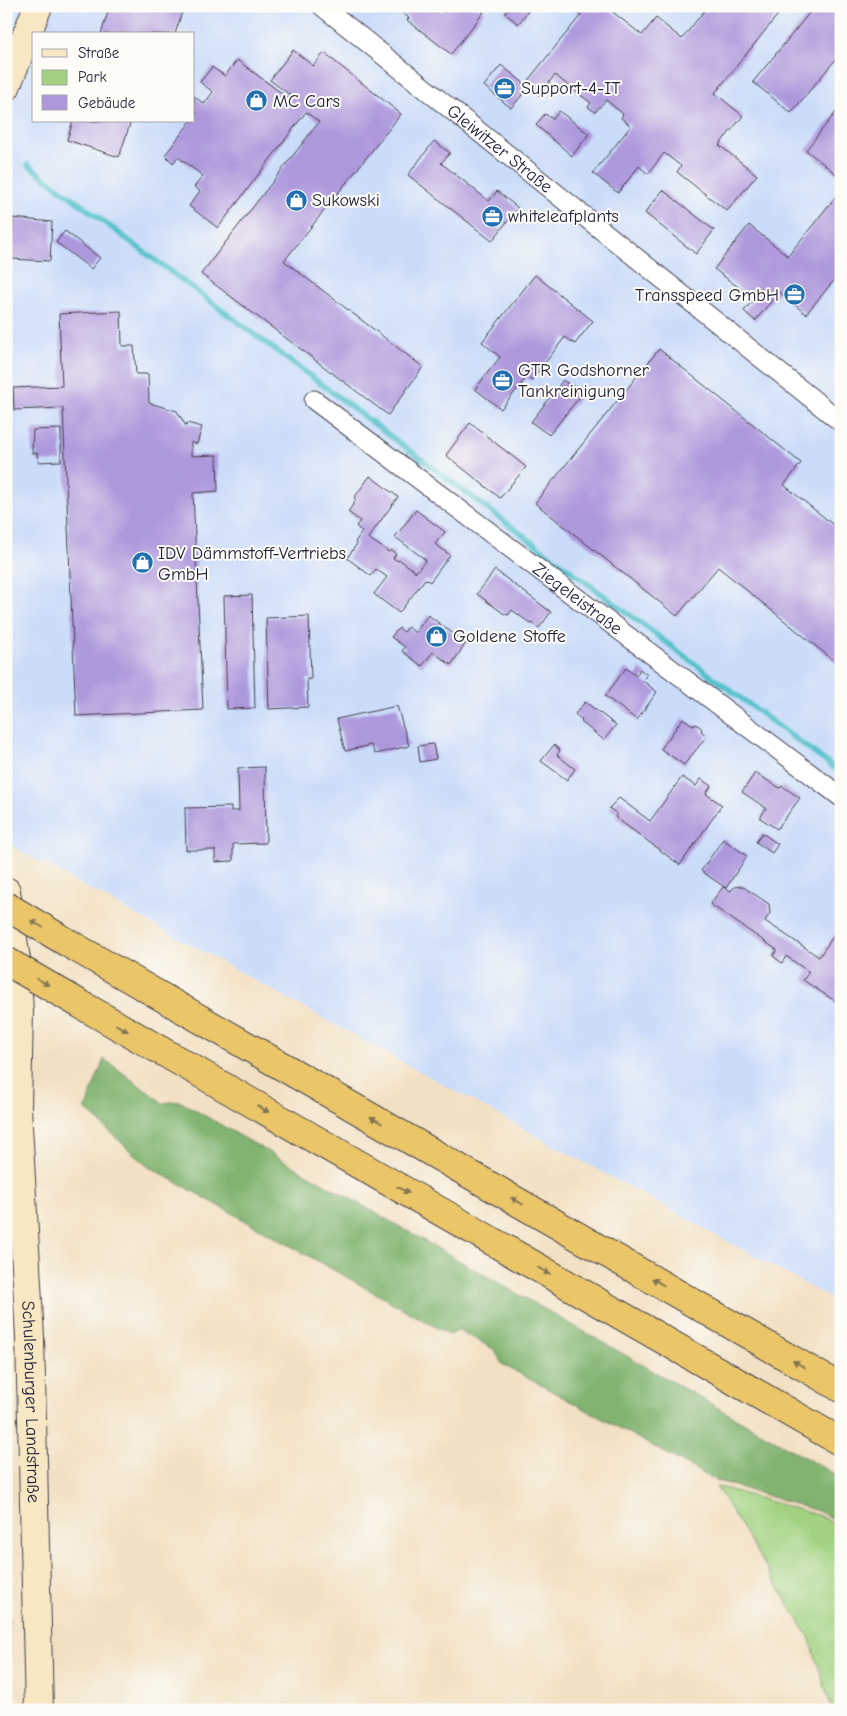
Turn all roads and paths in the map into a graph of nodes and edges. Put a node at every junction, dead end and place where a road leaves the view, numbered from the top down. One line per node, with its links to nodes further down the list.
1 (38, 6): 3 (main road)
2 (322, 6): 5 (street, Gleiwitzer Straße)
3 (6, 87)
4 (314, 400): 6 (street, Ziegeleistraße)
5 (841, 422)
6 (841, 797)
7 (7, 905): 9 (highway, one-way to 7, bridge); 11 (main road, Schulenburger Landstraße)
8 (6, 961): 10 (highway, one-way to 10, bridge)
9 (841, 1388)
10 (841, 1442)
11 (38, 1710)

